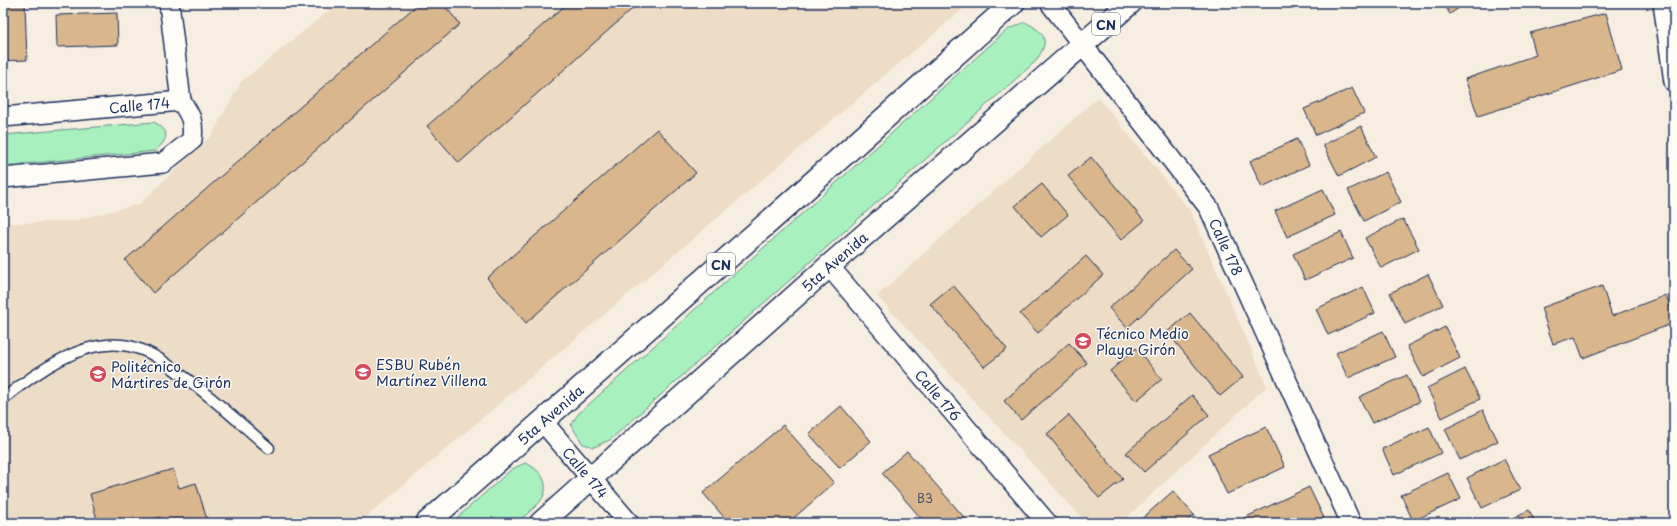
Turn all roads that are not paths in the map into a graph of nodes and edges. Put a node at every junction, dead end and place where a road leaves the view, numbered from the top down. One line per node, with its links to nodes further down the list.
1 (169, 3): 8 (street)
2 (1013, 3): 13 (highway, 5ta Avenida / CN)
3 (1050, 3): 6 (street, Calle 178)
4 (1130, 3): 6 (highway, 5ta Avenida / CN)
5 (1663, 3): 7 (street)
6 (1082, 44): 11 (highway, 5ta Avenida / CN); 20 (street, Calle 178)
7 (1674, 82)
8 (181, 101): 9 (street, Calle 174); 10 (street, Calle 174)
9 (3, 117)
10 (3, 178)
11 (829, 266): 15 (highway, 5ta Avenida / CN); 19 (street, Calle 176)
12 (3, 399): 14 (lane)
13 (543, 422): 15 (street, Calle 174); 16 (highway, 5ta Avenida / CN)
14 (269, 448)
15 (591, 477): 17 (highway, 5ta Avenida / CN); 18 (street, Calle 174)
16 (427, 523)
17 (541, 523)
18 (629, 523)
19 (1048, 523)
20 (1351, 523)

